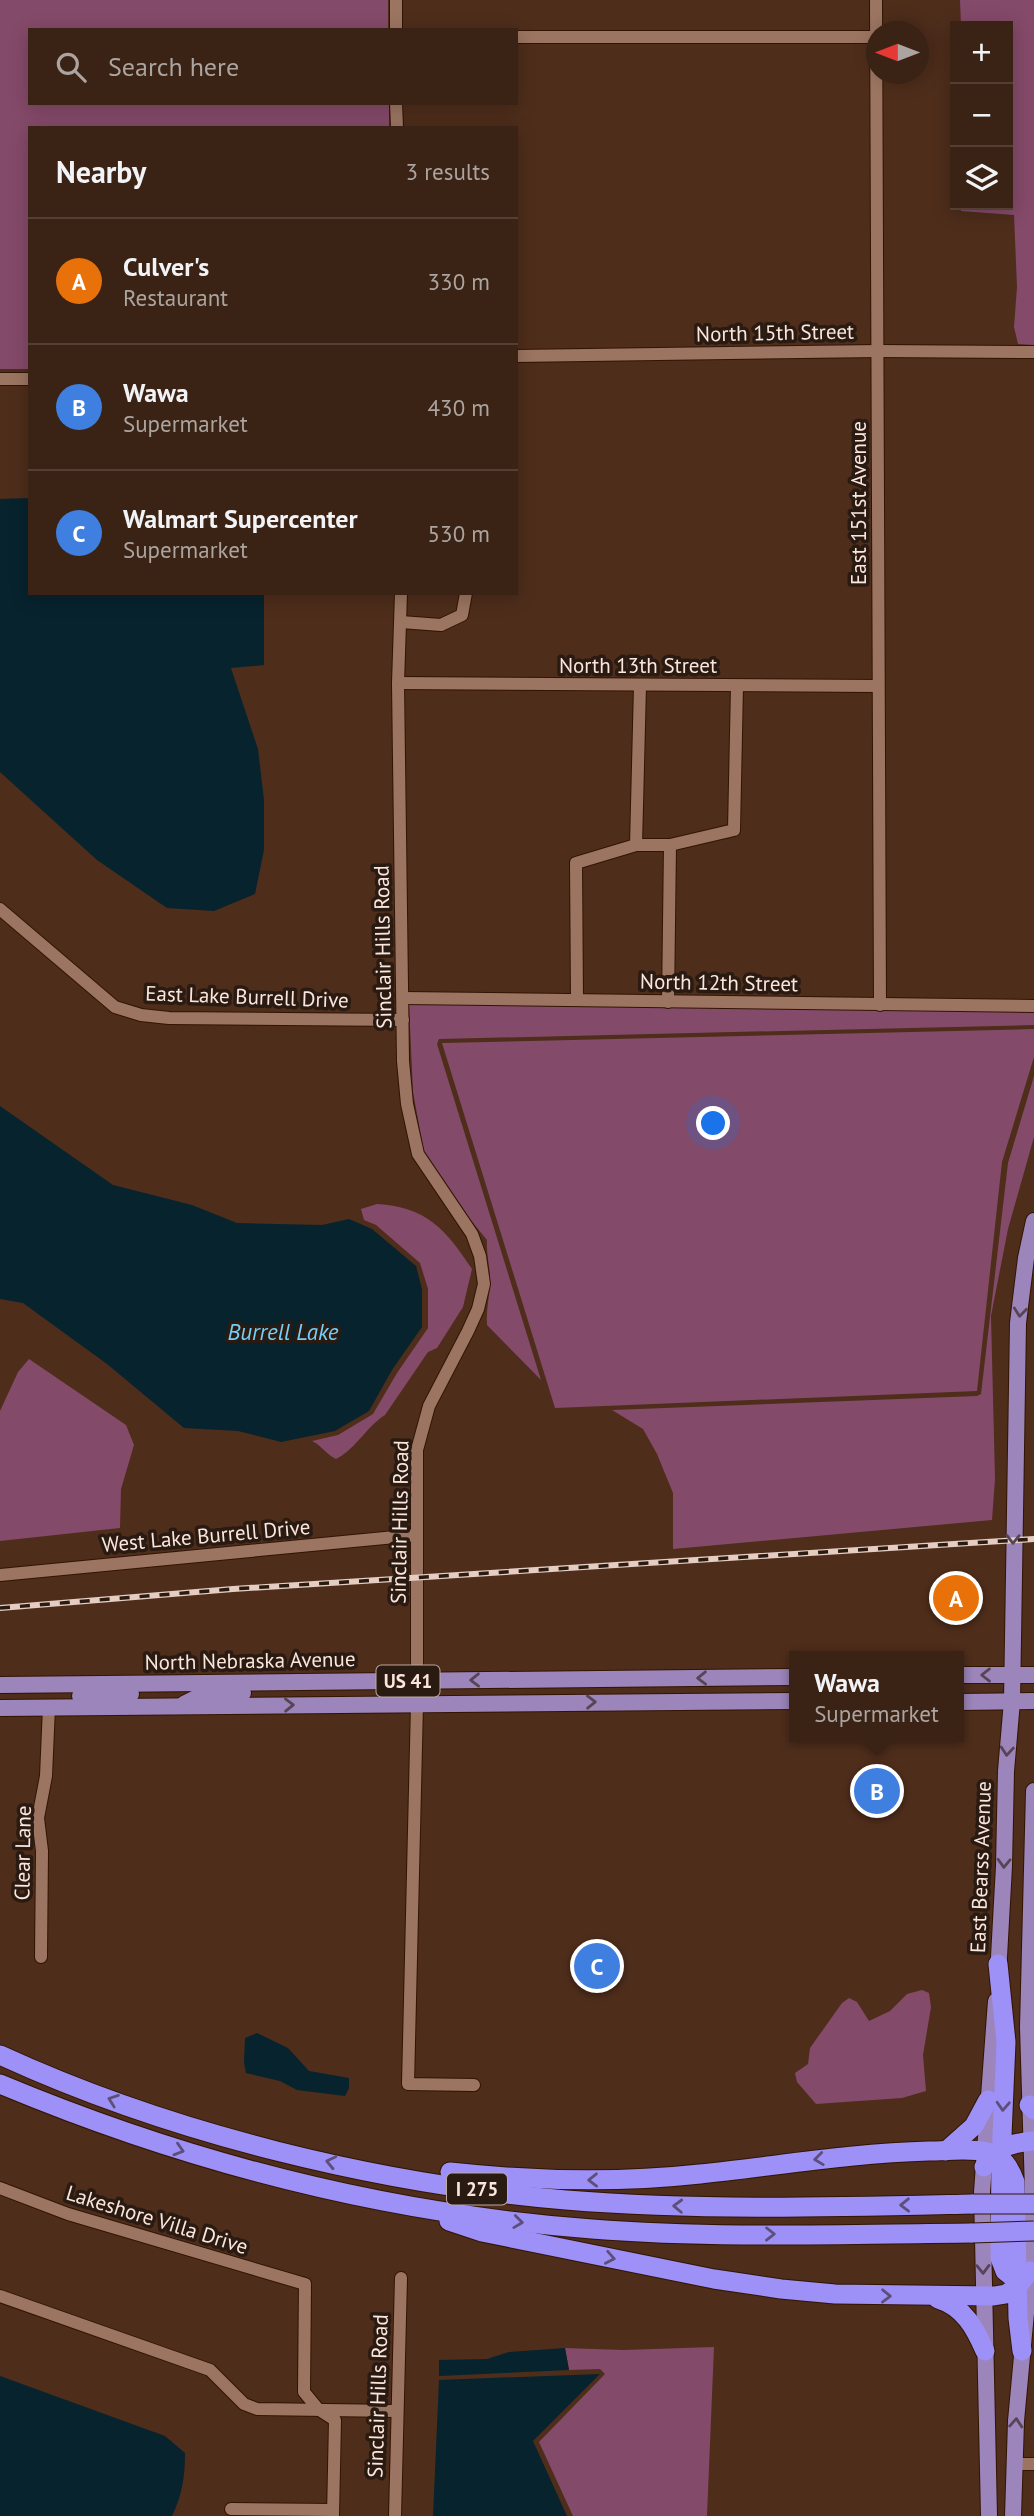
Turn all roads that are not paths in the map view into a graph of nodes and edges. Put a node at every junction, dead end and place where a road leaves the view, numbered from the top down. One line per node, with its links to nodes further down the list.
1 (396, 0): 4 (street)
2 (876, 0): 3 (street, East 151st Avenue)
3 (876, 21)
4 (396, 28)
5 (518, 37): 6 (street)
6 (866, 37)
7 (876, 84): 10 (street, East 151st Avenue)
8 (397, 105): 9 (street)
9 (397, 126)
10 (878, 351): 11 (street, North 15th Street); 12 (street, North 15th Street); 21 (street, East 151st Avenue)
11 (1034, 352)
12 (518, 356)
13 (0, 379): 14 (street)
14 (28, 379)
15 (401, 595): 17 (street, Sinclair Hills Road)
16 (466, 595): 17 (street)
17 (401, 622): 18 (street, Sinclair Hills Road)
18 (398, 683): 19 (street, North 13th Street); 25 (street, Sinclair Hills Road)
19 (640, 686): 20 (street, North 13th Street); 22 (street)
20 (737, 686): 21 (street, North 13th Street); 23 (street)
21 (878, 686): 28 (street, East 151st Avenue)
22 (636, 845): 23 (street); 26 (street)
23 (670, 845): 27 (street)
24 (0, 909): 30 (street, East Lake Burrell Drive)
25 (403, 998): 26 (street, North 12th Street); 30 (street, Sinclair Hills Road)
26 (578, 1000): 27 (street, North 12th Street)
27 (668, 1002): 28 (street, North 12th Street)
28 (880, 1005): 29 (street, North 12th Street)
29 (1034, 1006)
30 (404, 1020): 32 (street, Sinclair Hills Road)
31 (1034, 1221): 35 (main road, East Bearss Avenue, one-way to 35)
32 (416, 1535): 33 (street, West Lake Burrell Drive); 39 (street, Sinclair Hills Road)
33 (0, 1575)
34 (964, 1675): 35 (main road, one-way to 34)
35 (1012, 1675): 36 (main road); 46 (main road, East Bearss Avenue)
36 (1034, 1675)
37 (789, 1677): 38 (main road, North Nebraska Avenue / US 41)
38 (737, 1678): 39 (main road, North Nebraska Avenue / US 41, one-way to 39); 43 (main road)
39 (417, 1681): 40 (main road, North Nebraska Avenue / US 41); 48 (street, Sinclair Hills Road)
40 (295, 1682): 41 (main road, North Nebraska Avenue / US 41); 49 (main road)
41 (155, 1684): 42 (main road, North Nebraska Avenue / US 41); 50 (main road)
42 (0, 1685)
43 (638, 1701): 44 (main road, North Nebraska Avenue / US 41); 48 (main road, North Nebraska Avenue / US 41, one-way to 43)
44 (789, 1701)
45 (964, 1702): 46 (main road)
46 (1012, 1702): 47 (main road); 54 (main road, East Bearss Avenue, one-way to 54)
47 (1034, 1702)
48 (417, 1704): 49 (main road, North Nebraska Avenue / US 41, one-way to 48); 57 (street, Sinclair Hills Road)
49 (181, 1706): 50 (main road, North Nebraska Avenue / US 41)
50 (49, 1707): 51 (main road, North Nebraska Avenue / US 41); 53 (street, Clear Lane)
51 (0, 1708)
52 (1034, 1791): 59 (main road)
53 (41, 1957)
54 (998, 1964): 58 (main road, East Bearss Avenue); 62 (highway, one-way to 62)
55 (0, 2055): 63 (highway, I 275, one-way to 55)
56 (0, 2084): 66 (highway, I 275, one-way to 66)
57 (474, 2085)
58 (988, 2100): 61 (highway); 62 (main road, East Bearss Avenue)
59 (1032, 2108): 60 (main road)
60 (1032, 2141): 62 (highway); 69 (main road)
61 (946, 2151): 62 (highway); 63 (highway, one-way to 63)
62 (993, 2156): 69 (highway); 72 (main road, East Bearss Avenue, one-way to 72)
63 (379, 2173): 65 (highway, I 275, one-way to 63, bridge)
64 (0, 2188): 76 (street, Lakeshore Villa Drive)
65 (1034, 2204)
66 (402, 2205): 67 (highway, I 275, one-way to 67, bridge); 71 (highway, one-way to 71)
67 (1034, 2231)
68 (401, 2278): 77 (street, Sinclair Hills Road)
69 (1025, 2283): 72 (highway); 74 (highway)
70 (0, 2296): 76 (street)
71 (930, 2297): 72 (highway); 75 (highway)
72 (983, 2297): 75 (main road, East Bearss Avenue)
73 (1034, 2320): 74 (highway)
74 (1023, 2344): 78 (main road, one-way to 74)
75 (985, 2351): 83 (main road, East Bearss Avenue)
76 (318, 2409): 77 (street); 81 (street)
77 (396, 2412): 82 (street, Sinclair Hills Road)
78 (1014, 2464): 79 (street); 84 (main road)
79 (1034, 2464)
80 (231, 2509): 81 (street)
81 (333, 2513)
82 (394, 2516)
83 (989, 2516)
84 (1013, 2516)

